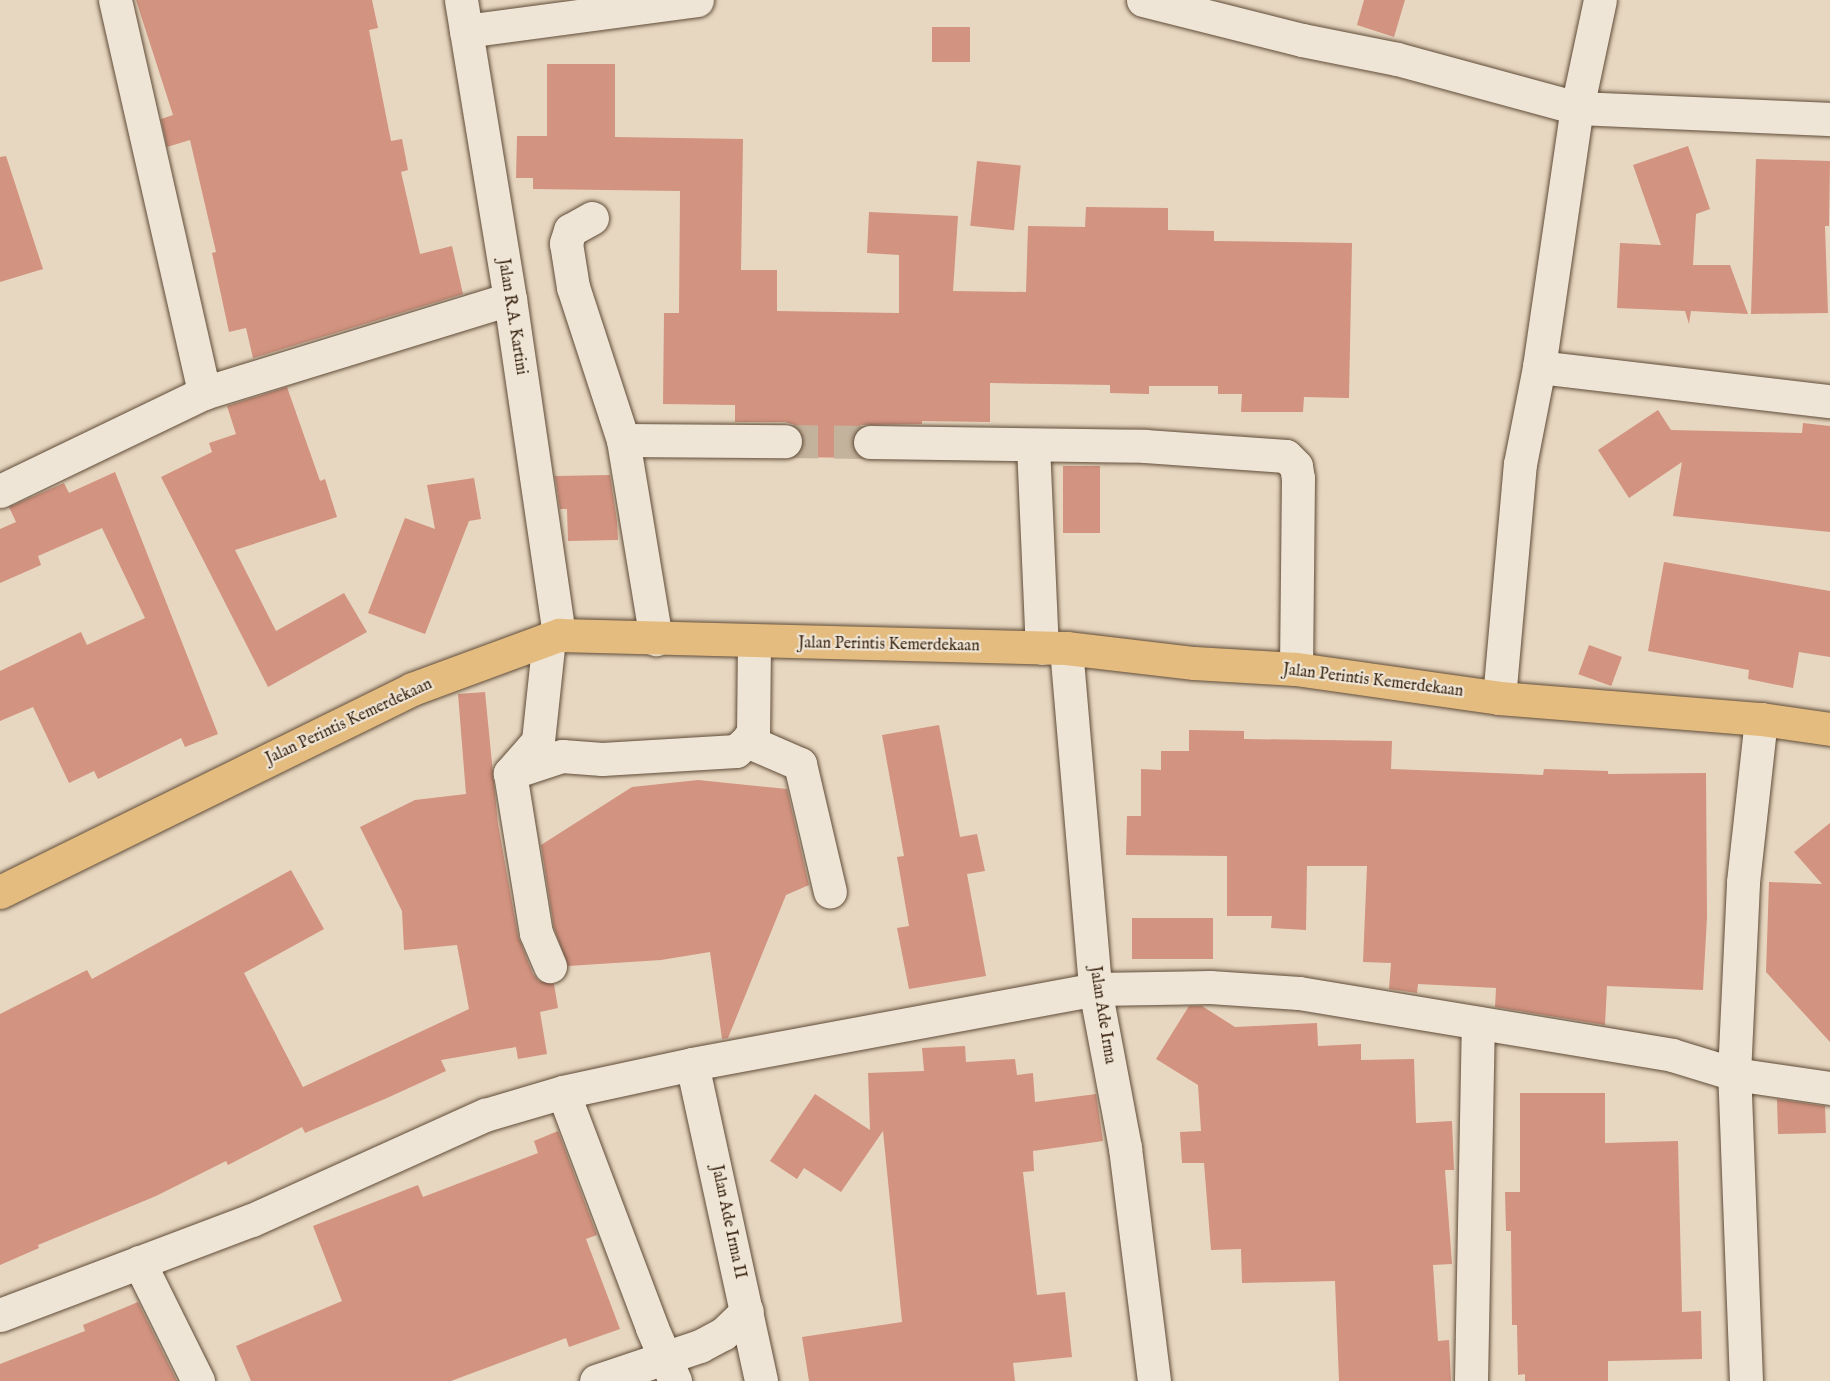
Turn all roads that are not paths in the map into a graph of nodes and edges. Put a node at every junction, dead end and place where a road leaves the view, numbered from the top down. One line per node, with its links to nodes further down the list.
1 (115, 0): 11 (street)
2 (698, 0): 5 (street)
3 (1143, 0): 6 (street)
4 (1600, 0): 6 (street)
5 (464, 15): 9 (street, Jalan R.A. Kartini)
6 (1577, 108): 7 (street); 10 (street)
7 (1830, 119)
8 (592, 218): 13 (street)
9 (510, 299): 11 (street); 18 (street, Jalan R.A. Kartini)
10 (1539, 368): 12 (street); 23 (street)
11 (204, 393): 17 (street)
12 (1830, 401)
13 (622, 440): 14 (street); 19 (street)
14 (785, 441)
15 (870, 442): 16 (street)
16 (1033, 445): 21 (street, Jalan Ade Irma); 22 (street)
17 (1, 485)
18 (554, 637): 19 (main road, Jalan Perintis Kemerdekaan); 27 (street, Jalan R.A. Kartini); 28 (main road, Jalan Perintis Kemerdekaan)
19 (656, 639): 20 (main road, Jalan Perintis Kemerdekaan)
20 (754, 642): 21 (main road, Jalan Perintis Kemerdekaan); 26 (street)
21 (1054, 648): 22 (main road, Jalan Perintis Kemerdekaan); 31 (street, Jalan Ade Irma)
22 (1296, 669): 23 (main road, Jalan Perintis Kemerdekaan)
23 (1498, 698): 24 (main road, Jalan Perintis Kemerdekaan)
24 (1761, 719): 25 (main road, Jalan Perintis Kemerdekaan); 34 (street)
25 (1830, 729)
26 (747, 741): 27 (street); 29 (street)
27 (510, 773): 30 (street)
28 (0, 892)
29 (830, 892)
30 (549, 966)
31 (1095, 989): 32 (street); 33 (street); 44 (street, Jalan Ade Irma)
32 (1478, 1023): 34 (street); 45 (street)
33 (693, 1064): 36 (street); 38 (street, Jalan Ade Irma II)
34 (1734, 1074): 35 (street); 46 (street)
35 (1830, 1088)
36 (563, 1092): 37 (street); 40 (street)
37 (139, 1262): 39 (street); 41 (street)
38 (747, 1311): 40 (street); 43 (street, Jalan Ade Irma II)
39 (0, 1315)
40 (669, 1369): 42 (street)
41 (198, 1381)
42 (596, 1381)
43 (761, 1381)
44 (1154, 1381)
45 (1472, 1381)
46 (1746, 1381)

